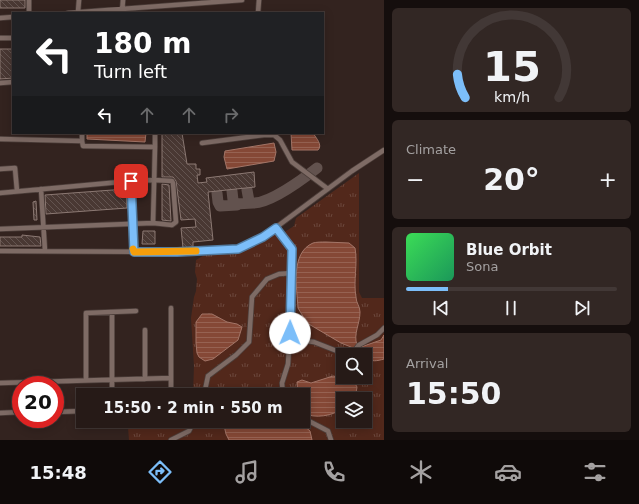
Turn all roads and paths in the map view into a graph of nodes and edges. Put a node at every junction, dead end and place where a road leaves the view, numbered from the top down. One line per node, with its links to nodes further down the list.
1 (29, 0): 7 (street)
2 (79, 0): 8 (street)
3 (123, 0): 6 (street)
4 (242, 0): 6 (street)
5 (259, 0): 9 (street)
6 (122, 11): 8 (street)
7 (29, 12)
8 (78, 12)
9 (258, 12)
10 (12, 17): 11 (street)
11 (0, 18)
12 (0, 38): 13 (street)
13 (12, 38)
14 (12, 82): 15 (street)
15 (0, 83)
16 (82, 134): 19 (street)
17 (155, 134): 21 (street)
18 (0, 140): 19 (street)
19 (82, 141): 21 (street)
20 (202, 143): 27 (street)
21 (155, 147): 24 (street)
22 (384, 150): 27 (street)
23 (0, 169): 28 (street)
24 (154, 180): 25 (street); 30 (street); 30 (street)
25 (131, 181): 26 (street); 31 (street)
26 (41, 189): 28 (street); 32 (street)
27 (328, 189): 33 (street)
28 (17, 192): 29 (street)
29 (0, 193)
30 (153, 222): 31 (street)
31 (132, 223): 32 (street); 37 (street)
32 (44, 227): 34 (street); 36 (street)
33 (276, 228): 37 (street); 38 (street)
34 (0, 229)
35 (0, 251): 36 (street)
36 (45, 251): 37 (street)
37 (134, 252)
38 (292, 273): 44 (street); 54 (street)
39 (171, 308): 47 (street)
40 (136, 311): 41 (street)
41 (112, 312): 49 (street); 50 (street)
42 (384, 328): 45 (street)
43 (145, 330): 48 (street)
44 (290, 339): 46 (street); 55 (street)
45 (356, 348)
46 (336, 351)
47 (171, 378): 48 (street); 53 (street)
48 (145, 379): 50 (street)
49 (86, 380): 50 (street); 51 (street)
50 (111, 380): 52 (street)
51 (0, 383)
52 (112, 388)
53 (171, 388)
54 (205, 388)
55 (282, 388)
56 (76, 411): 58 (street)
57 (12, 412): 59 (street)
58 (64, 412)
59 (0, 413)
60 (310, 422): 63 (street)
61 (190, 428): 62 (street)
62 (171, 440)
63 (331, 440)

